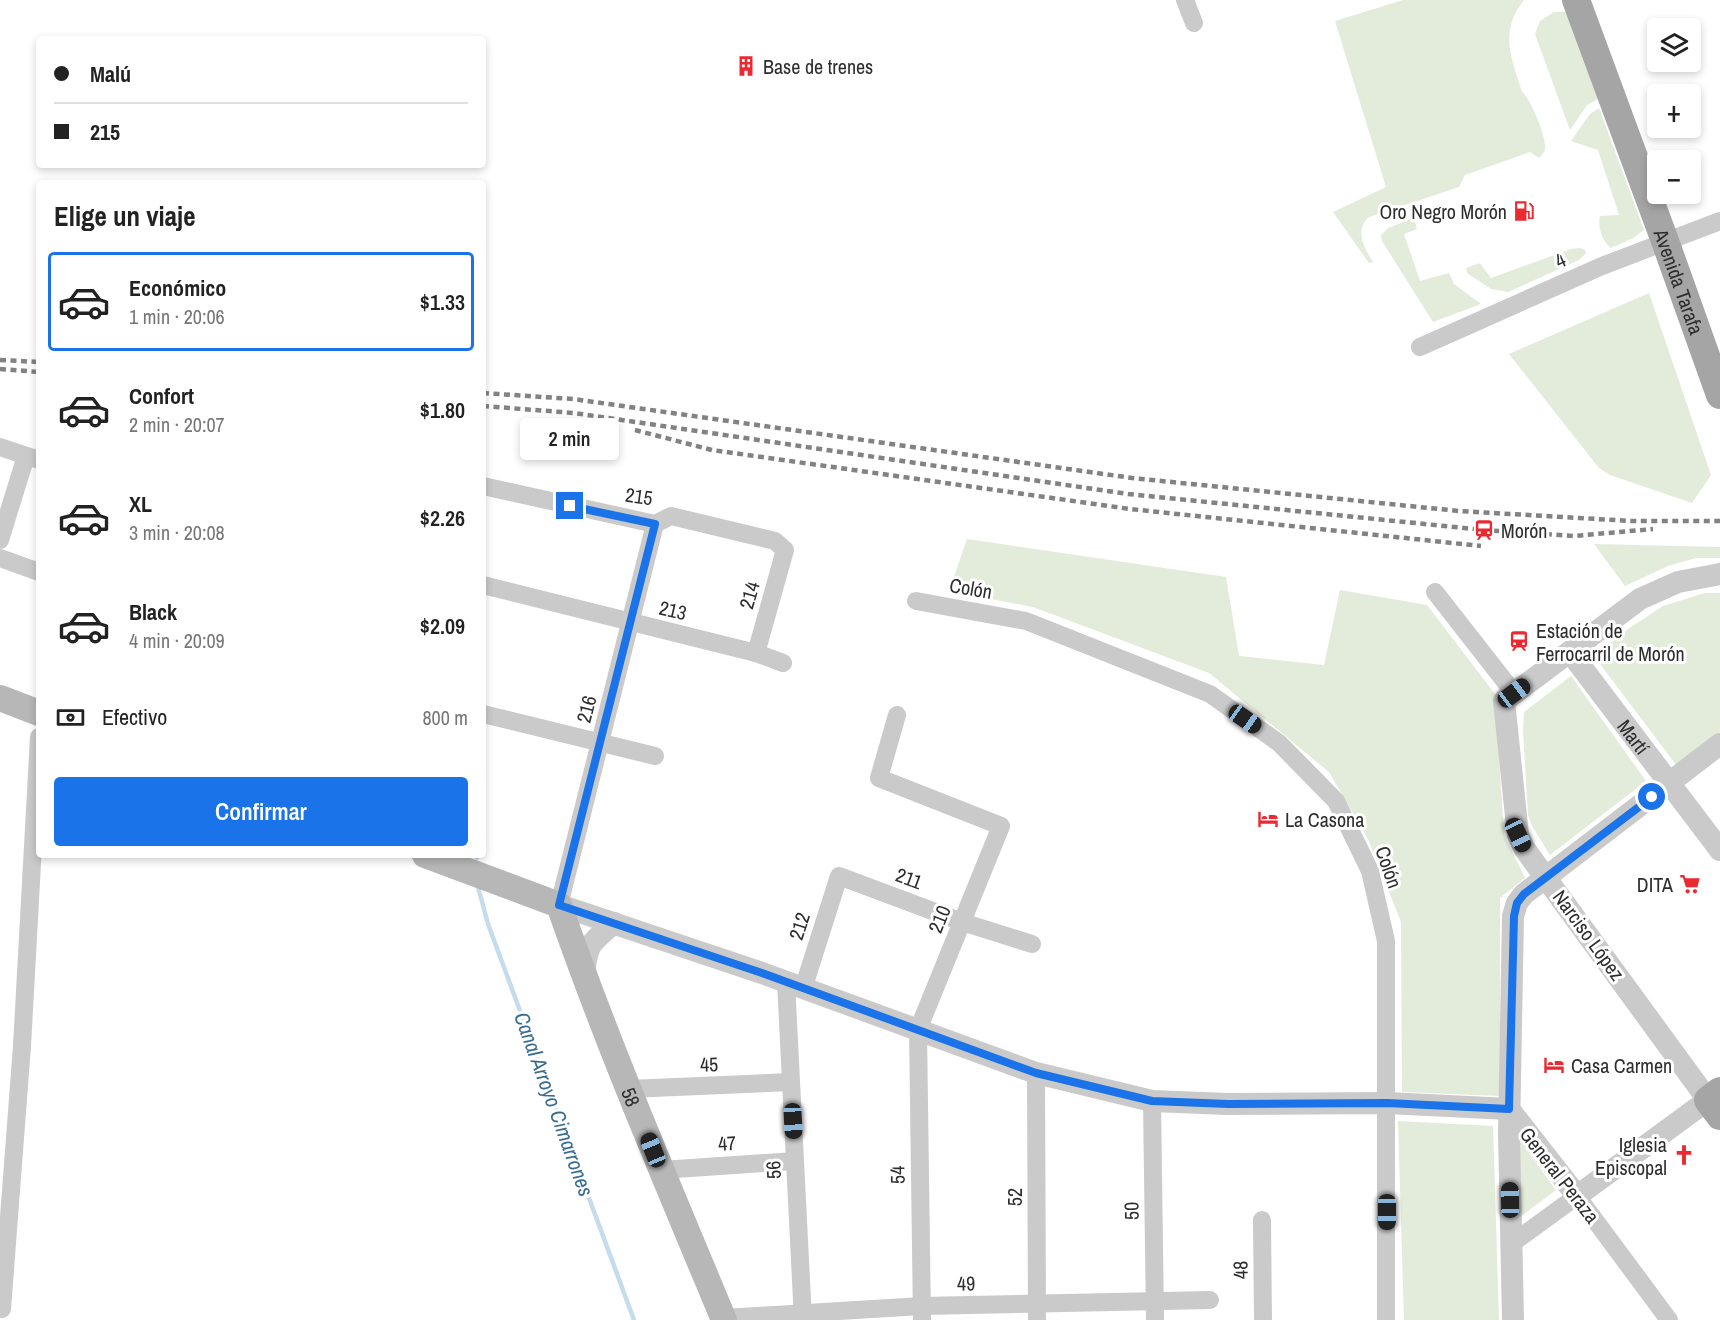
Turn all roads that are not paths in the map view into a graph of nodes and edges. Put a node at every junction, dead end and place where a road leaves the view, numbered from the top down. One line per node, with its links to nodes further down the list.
1 (1185, 0): 3 (street)
2 (1576, 0): 5 (main road, Avenida Tarafa)
3 (1194, 23)
4 (1720, 221): 5 (street, 4)
5 (1665, 241): 6 (street, 4); 7 (main road, Avenida Tarafa)
6 (1420, 347)
7 (1720, 395)
8 (0, 447): 9 (street)
9 (32, 458): 12 (street)
10 (486, 487): 11 (street, 215)
11 (655, 524): 13 (street, 215); 20 (street, 216)
12 (0, 540)
13 (785, 550): 22 (street, 214)
14 (0, 558): 15 (street)
15 (36, 571)
16 (1720, 574): 21 (street)
17 (486, 586): 20 (street, 213)
18 (1435, 592): 24 (street)
19 (916, 601): 49 (street, Colón)
20 (631, 623): 22 (street, 213); 29 (street, 216)
21 (1570, 652): 24 (street); 32 (street, Martí)
22 (756, 653): 23 (street, 213)
23 (783, 663)
24 (1514, 693): 37 (street, Narciso López)
25 (0, 698): 26 (main road)
26 (36, 712)
27 (486, 715): 29 (street)
28 (897, 715): 39 (street, 210)
29 (601, 743): 31 (street); 38 (street, 216)
30 (1720, 744): 32 (street)
31 (655, 756)
32 (1669, 784): 34 (street, Martí); 37 (street)
33 (36, 791): 59 (street)
34 (1720, 850)
35 (433, 858): 38 (main road)
36 (839, 876): 39 (street, 211); 43 (street, 212)
37 (1547, 877): 50 (street, Narciso López); 51 (street, General Peraza)
38 (559, 905): 40 (street); 42 (main road, 58)
39 (962, 922): 41 (street, 211); 44 (street, 210)
40 (614, 923): 42 (street); 43 (street)
41 (1032, 944)
42 (584, 976): 47 (main road, 58)
43 (794, 985): 44 (street); 46 (street, 56)
44 (918, 1030): 45 (street); 61 (street, 54)
45 (1036, 1073): 48 (street); 60 (street, 52)
46 (791, 1082): 47 (street, 45); 52 (street, 56)
47 (629, 1089): 53 (main road, 58)
48 (1152, 1101): 49 (street); 57 (street, 50)
49 (1387, 1103): 51 (street); 66 (street, Colón)
50 (1716, 1103): 54 (street)
51 (1509, 1109): 54 (street, General Peraza); 56 (street)
52 (795, 1161): 53 (street, 47); 62 (street, 56)
53 (661, 1170): 63 (main road, 58)
54 (1577, 1196): 56 (street); 68 (street, General Peraza)
55 (1262, 1220): 65 (street, 48)
56 (1511, 1244): 67 (street)
57 (1155, 1300): 58 (street, 49); 60 (street, 49); 64 (street, 50)
58 (1210, 1300)
59 (2, 1309)
60 (1037, 1312): 61 (street, 49)
61 (922, 1313): 62 (street, 49)
62 (803, 1317): 63 (street, 49)
63 (723, 1319)
64 (1155, 1320)
65 (1263, 1320)
66 (1386, 1320)
67 (1513, 1320)
68 (1669, 1320)

